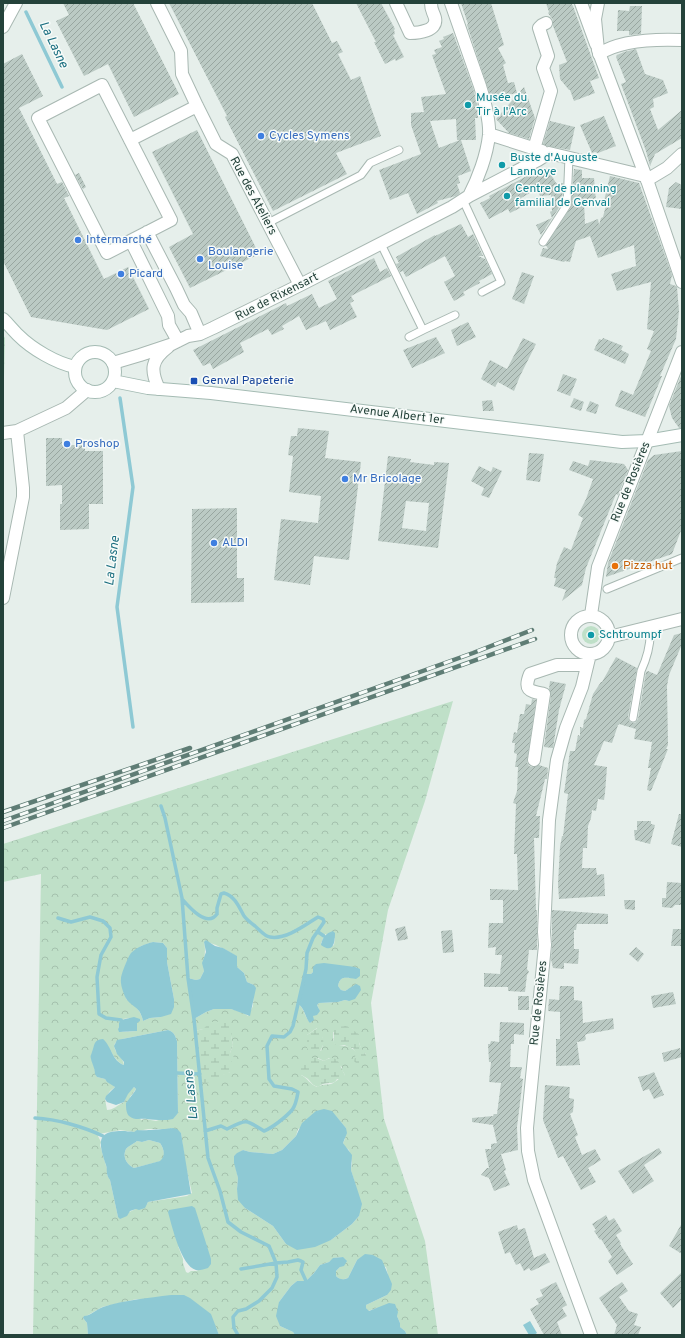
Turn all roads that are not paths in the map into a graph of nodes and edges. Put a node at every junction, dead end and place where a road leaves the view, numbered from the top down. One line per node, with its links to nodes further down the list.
1 (157, 3): 12 (street, Rue des Ateliers)
2 (396, 3): 3 (street)
3 (431, 3)
4 (451, 3): 13 (street)
5 (581, 3): 11 (street)
6 (598, 3): 11 (street)
7 (12, 6): 9 (street)
8 (546, 23): 15 (street)
9 (3, 27)
10 (682, 40): 11 (street)
11 (599, 52): 20 (street)
12 (197, 106): 14 (street); 22 (street, Rue des Ateliers)
13 (489, 134): 15 (street); 21 (street)
14 (130, 140): 23 (street); 24 (street)
15 (534, 149): 17 (street)
16 (399, 150): 22 (lane)
17 (549, 153): 19 (street); 21 (street, Rue de Rixensart)
18 (682, 154): 20 (street)
19 (569, 157): 20 (street); 25 (lane)
20 (646, 178): 27 (street)
21 (466, 198): 26 (street, Rue de Rixensart); 29 (lane)
22 (268, 223): 28 (street, Rue des Ateliers)
23 (148, 232): 24 (street); 33 (street)
24 (131, 240): 35 (street)
25 (543, 242)
26 (381, 244): 28 (street, Rue de Rixensart); 32 (lane)
27 (682, 282)
28 (300, 285): 33 (street, Rue de Rixensart)
29 (482, 292)
30 (455, 314): 32 (lane)
31 (3, 319): 38 (street)
32 (423, 330): 34 (lane)
33 (200, 334): 35 (street, Rue de Rixensart)
34 (409, 337)
35 (174, 343): 37 (street, Rue de Rixensart); 40 (street, Rue de Rixensart)
36 (682, 352): 45 (street, Rue de Rosières)
37 (113, 363): 38 (street); 39 (street)
38 (75, 367): 41 (street)
39 (113, 381): 40 (street, Avenue Albert 1er); 41 (street)
40 (158, 389): 45 (street, Avenue Albert 1er)
41 (87, 390): 42 (street)
42 (17, 431): 43 (street); 47 (street)
43 (3, 433)
44 (682, 435): 45 (street, Avenue Albert 1er)
45 (647, 441): 50 (street, Rue de Rosières)
46 (682, 558): 48 (lane)
47 (6, 566): 49 (street)
48 (607, 589)
49 (3, 598)
50 (591, 615): 53 (street); 54 (street)
51 (682, 619): 52 (street)
52 (650, 628): 53 (street); 55 (lane)
53 (610, 637): 54 (street)
54 (588, 660): 56 (street); 57 (street, Rue de Rosières)
55 (634, 718)
56 (534, 760)
57 (590, 1335)

